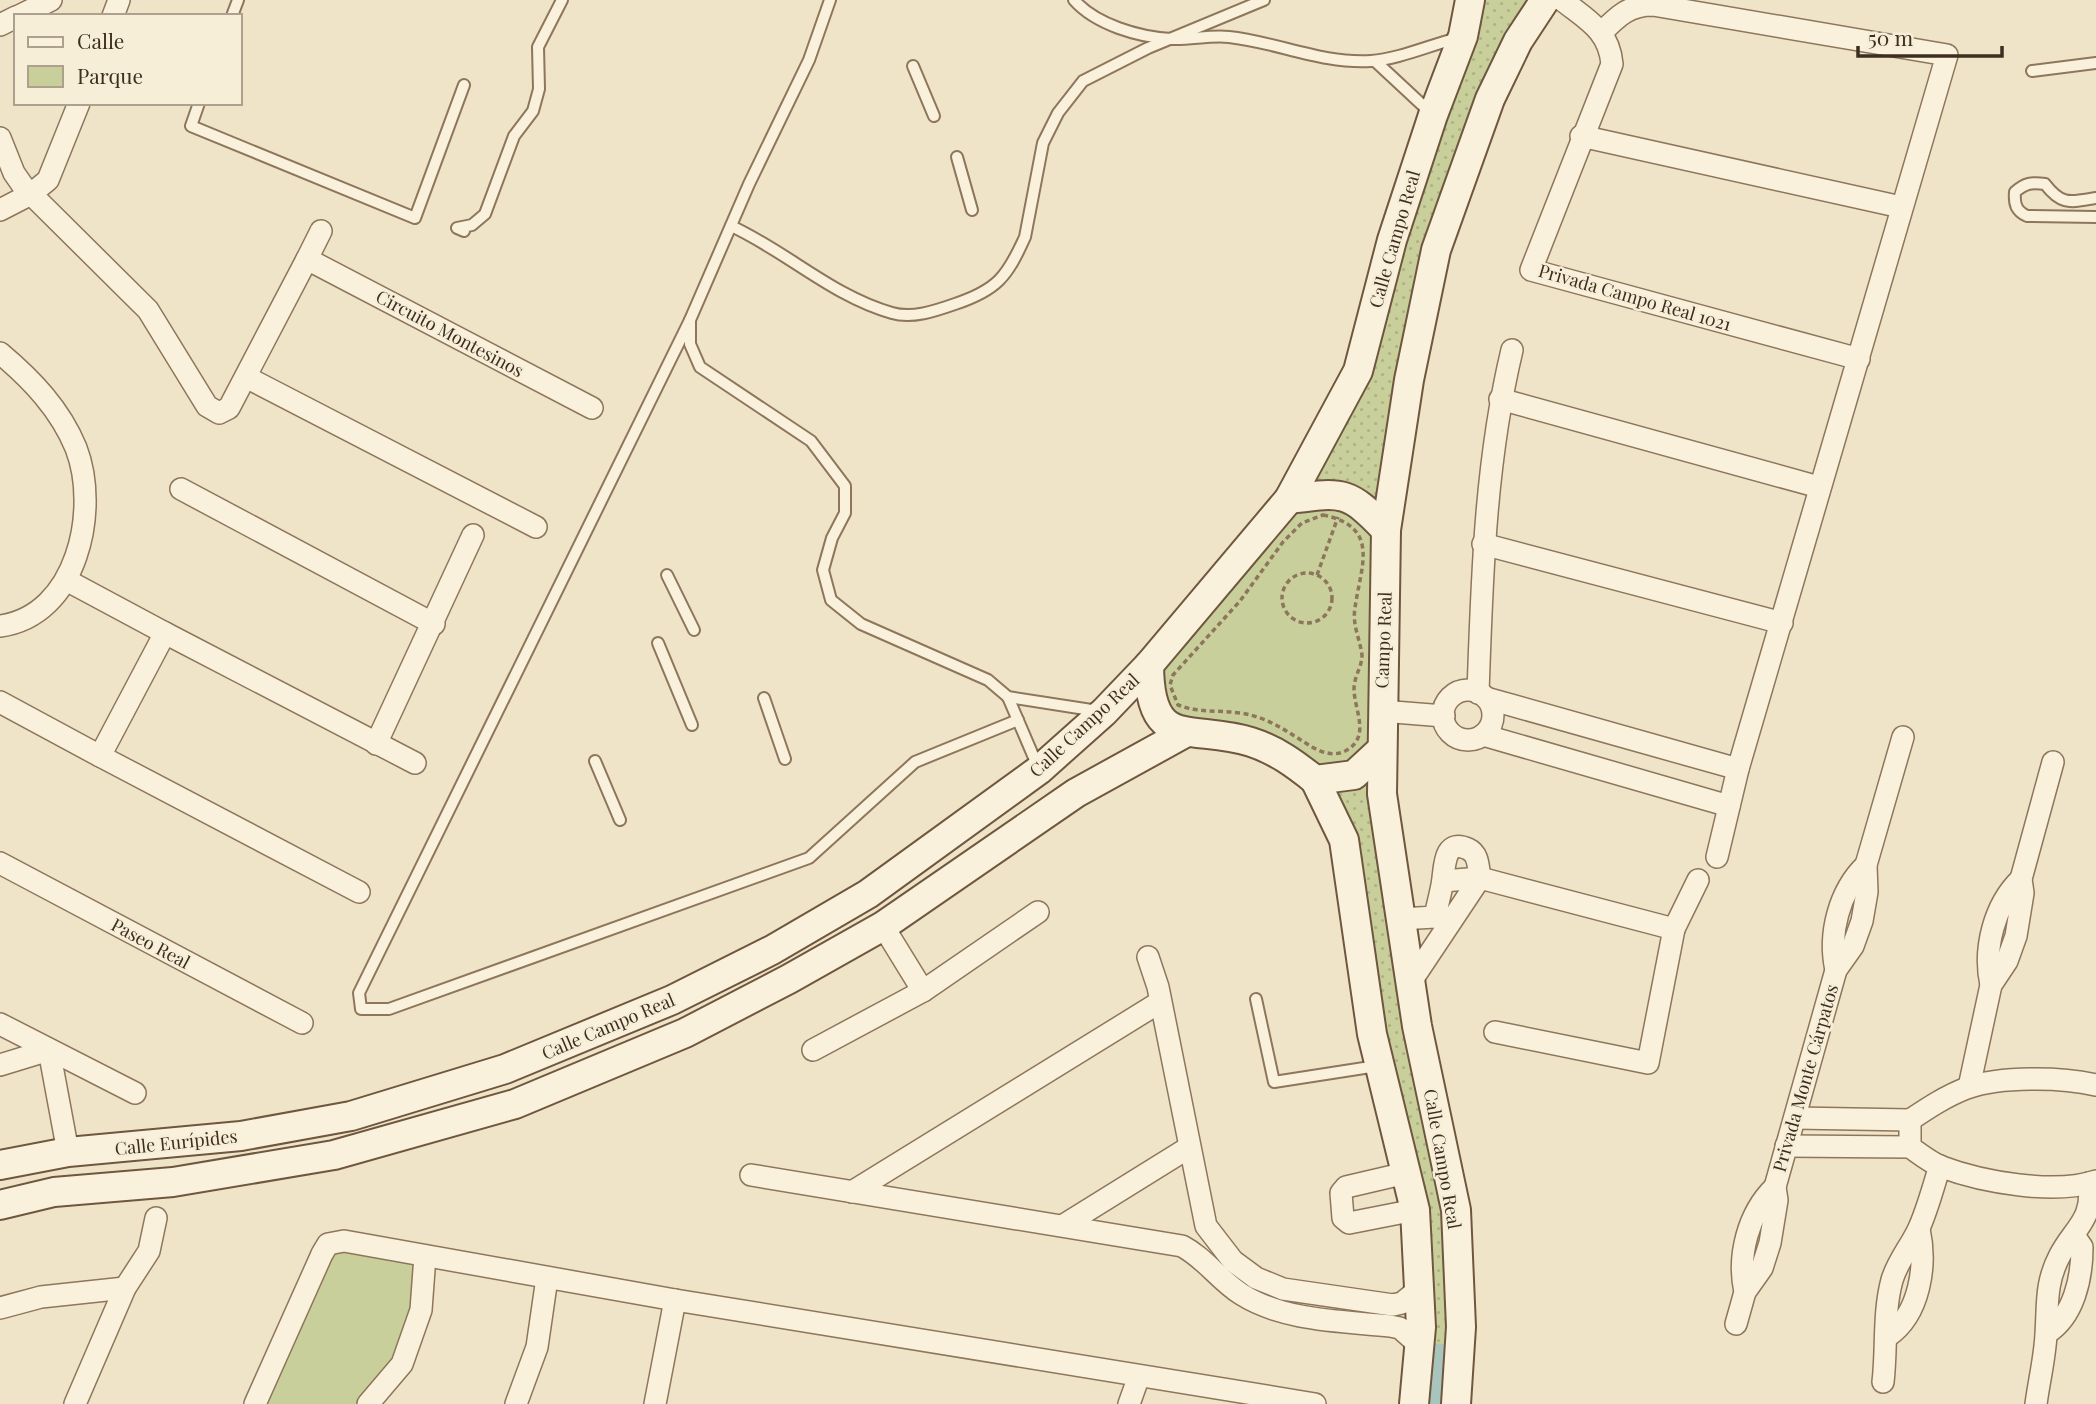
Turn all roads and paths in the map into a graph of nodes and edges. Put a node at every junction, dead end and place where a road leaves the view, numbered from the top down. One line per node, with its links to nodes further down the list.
1 (51, 0): 9 (street)
2 (562, 0): 32 (lane)
3 (830, 0): 31 (lane)
4 (1074, 0): 12 (lane)
5 (1264, 0): 12 (lane)
6 (1470, 0): 11 (street, Calle Campo Real)
7 (1545, 0): 47 (street)
8 (1562, 0): 10 (street)
9 (24, 14)
10 (1602, 32): 22 (street, Privada Campo Real 1021); 27 (street)
11 (1464, 36): 13 (lane); 20 (street, Calle Campo Real)
12 (1171, 39): 13 (lane); 31 (lane)
13 (1375, 61): 20 (lane)
14 (2096, 63): 16 (lane)
15 (913, 66): 21 (lane)
16 (2032, 71)
17 (464, 85): 19 (lane)
18 (78, 105): 25 (street)
19 (198, 105)
20 (1433, 114): 44 (street, Calle Campo Real)
21 (934, 116)
22 (1581, 136): 27 (street); 38 (street, Privada Campo Real 1021)
23 (0, 138): 25 (street)
24 (957, 157): 29 (lane)
25 (31, 194): 28 (street); 39 (street)
26 (2096, 198): 30 (lane)
27 (1901, 207): 38 (street)
28 (0, 210)
29 (972, 210)
30 (2096, 217)
31 (731, 226): 35 (lane)
32 (464, 231)
33 (321, 232): 34 (street)
34 (307, 259): 39 (street); 41 (street, Circuito Montesinos)
35 (690, 320): 61 (lane); 67 (lane)
36 (1512, 350): 40 (street)
37 (0, 353): 52 (street)
38 (1859, 359): 42 (street)
39 (246, 377): 46 (street)
40 (1500, 399): 42 (street); 49 (street)
41 (592, 408)
42 (1819, 487): 53 (street)
43 (181, 489): 54 (street)
44 (1289, 499): 45 (street); 59 (street, Calle Campo Real)
45 (1341, 507): 45 (path); 47 (street); 51 (path)
46 (536, 527)
47 (1386, 530): 65 (street, Campo Real)
48 (473, 535): 54 (street)
49 (1483, 544): 53 (street); 60 (street)
50 (667, 575): 56 (lane)
51 (1317, 575): 51 (path)
52 (68, 580): 55 (street); 57 (street)
53 (1782, 623): 79 (street)
54 (434, 624): 72 (street)
55 (0, 626)
56 (695, 630)
57 (165, 634): 72 (street); 74 (street)
58 (658, 643): 68 (lane)
59 (1149, 665): 64 (street, Calle Campo Real); 69 (street)
60 (1482, 695): 66 (street); 70 (street); 79 (street)
61 (1008, 697): 64 (lane); 67 (lane)
62 (764, 698): 75 (lane)
63 (0, 702): 74 (street)
64 (1104, 712): 80 (street, Calle Campo Real)
65 (1381, 712): 66 (street); 73 (street, Campo Real)
66 (1444, 716): 70 (street)
67 (1018, 720): 80 (lane)
68 (692, 725)
69 (1183, 734): 81 (street); 93 (street, Calle Campo Real)
70 (1483, 735): 82 (street)
71 (1903, 737): 111 (street, Privada Monte Cárpatos)
72 (376, 744): 78 (street)
73 (1381, 750): 81 (street); 91 (street, Calle Campo Real)
74 (100, 756): 89 (street)
75 (785, 759)
76 (595, 761): 83 (lane)
77 (2053, 762): 108 (street)
78 (415, 764)
79 (1738, 769): 82 (street)
80 (1040, 770): 110 (street, Calle Campo Real)
81 (1315, 780): 106 (street, Calle Campo Real)
82 (1729, 806): 84 (street)
83 (620, 820)
84 (1717, 857)
85 (0, 863): 100 (street, Paseo Real)
86 (1480, 878): 88 (street); 88 (street); 92 (street); 94 (street)
87 (1698, 880): 94 (street)
88 (1443, 881): 92 (street)
89 (359, 892)
90 (1038, 912): 97 (street)
91 (1400, 919): 92 (street); 96 (street, Calle Campo Real)
92 (1443, 919): 96 (street)
93 (883, 926): 97 (street); 118 (street, Calle Campo Real)
94 (1674, 929): 102 (street)
95 (1148, 957): 99 (street)
96 (1410, 983): 154 (street, Calle Campo Real)
97 (923, 991): 104 (street)
98 (1256, 999): 106 (lane)
99 (1160, 1002): 116 (street); 125 (street)
100 (302, 1023)
101 (0, 1024): 103 (street)
102 (1495, 1032)
103 (49, 1050): 105 (street); 109 (street); 117 (street)
104 (813, 1050)
105 (0, 1065)
106 (1380, 1066): 121 (street, Calle Campo Real)
107 (2096, 1085): 108 (street)
108 (1969, 1087): 112 (street)
109 (135, 1093)
110 (351, 1116): 113 (street, Calle Eurípides)
111 (1795, 1118): 112 (street); 114 (street, Privada Monte Cárpatos)
112 (1910, 1121): 115 (street)
113 (167, 1144): 117 (street, Calle Eurípides); 123 (street)
114 (1786, 1146): 115 (street); 141 (street, Privada Monte Cárpatos)
115 (1910, 1147): 120 (street)
116 (1188, 1148): 129 (street); 130 (street)
117 (68, 1152): 119 (street, Calle Eurípides)
118 (334, 1155): 123 (street, Calle Eurípides)
119 (0, 1165)
120 (1940, 1166): 124 (street); 144 (street)
121 (1406, 1173): 127 (street, Calle Campo Real); 127 (street)
122 (751, 1175): 125 (street)
123 (173, 1182): 126 (street, Calle Eurípides)
124 (2093, 1182): 155 (street)
125 (852, 1192): 129 (street)
126 (0, 1205)
127 (1415, 1210): 135 (street, Calle Campo Real)
128 (156, 1218): 134 (street)
129 (1064, 1225): 131 (street)
130 (1206, 1226): 131 (street); 136 (street)
131 (1182, 1246): 140 (street)
132 (425, 1256): 133 (street); 147 (street); 148 (street)
133 (547, 1278): 137 (street); 149 (street)
134 (125, 1289): 138 (street); 146 (street)
135 (1419, 1289): 139 (street); 142 (street, Calle Campo Real)
136 (1298, 1292): 139 (street); 140 (street)
137 (674, 1300): 143 (street); 150 (street)
138 (0, 1308)
139 (1336, 1309): 140 (street); 142 (street)
140 (1294, 1314)
141 (1736, 1324)
142 (1419, 1345): 153 (street, Calle Campo Real)
143 (1139, 1376): 145 (street); 151 (street)
144 (1883, 1382)
145 (1262, 1400): 152 (street)
146 (75, 1404)
147 (256, 1404)
148 (368, 1404)
149 (516, 1404)
150 (654, 1404)
151 (1129, 1404)
152 (1315, 1404)
153 (1414, 1404)
154 (1456, 1404)
155 (2036, 1404)

